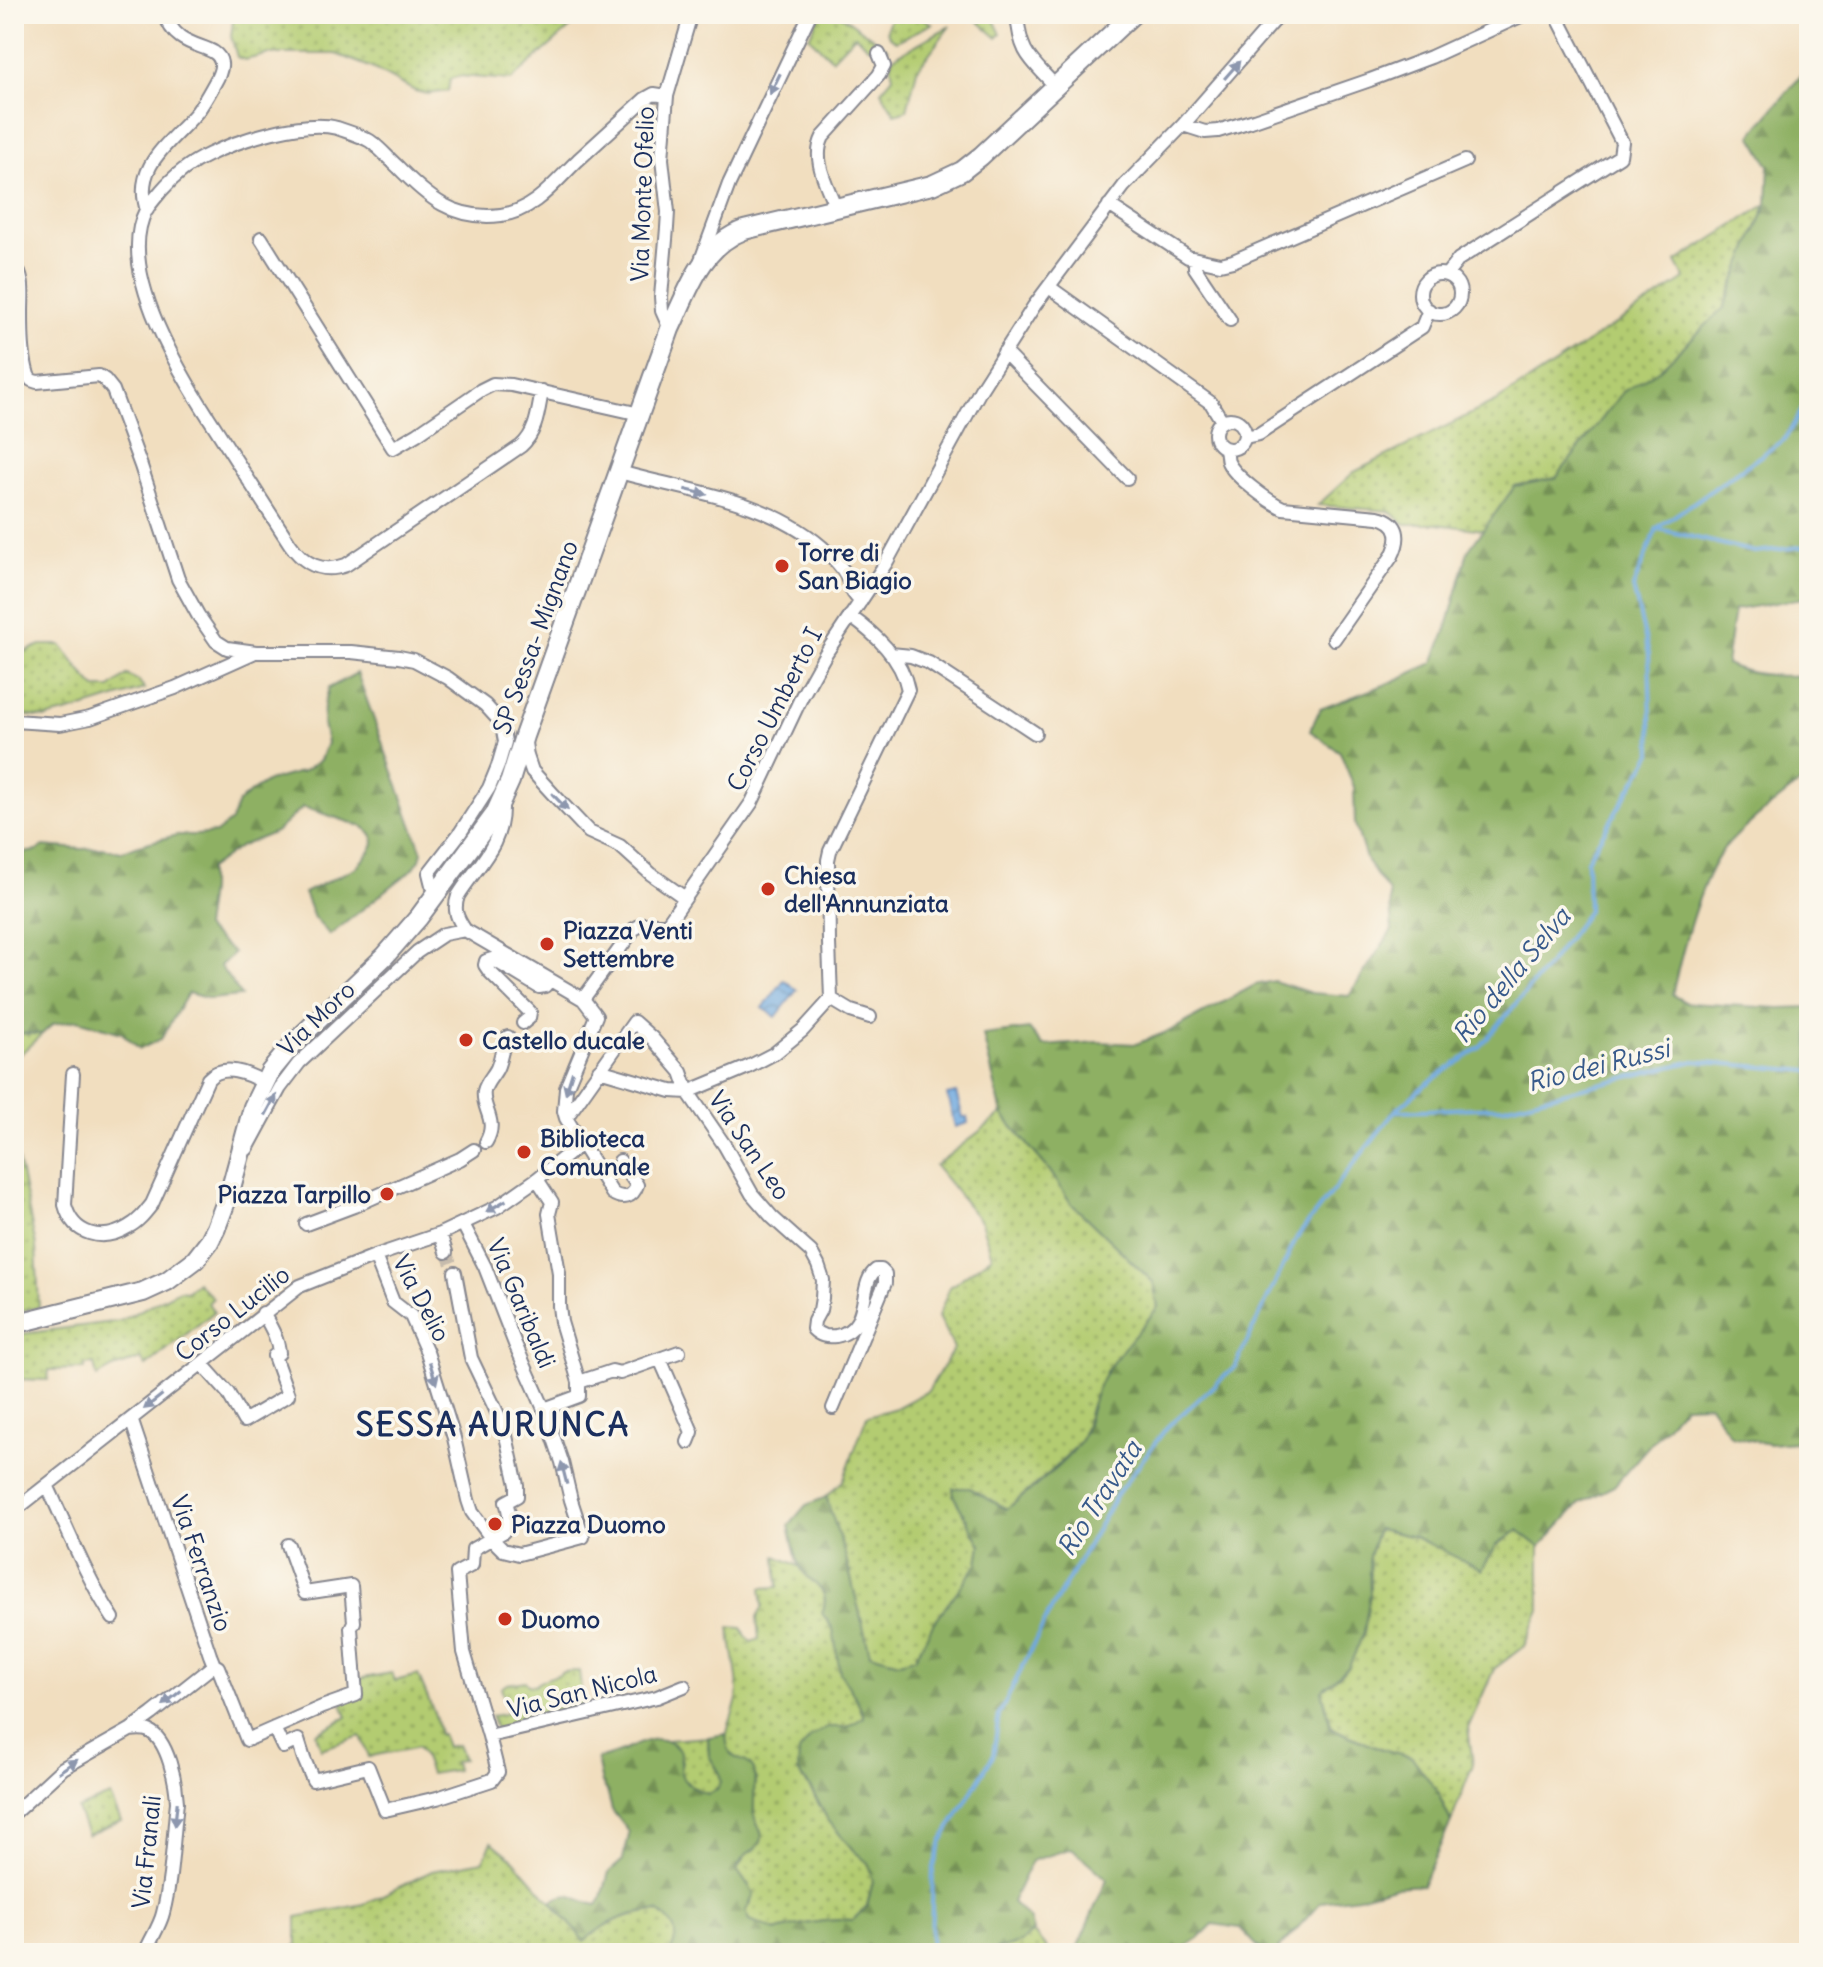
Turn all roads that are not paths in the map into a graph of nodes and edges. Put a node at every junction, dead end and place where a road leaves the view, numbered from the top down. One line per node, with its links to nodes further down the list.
1 (14, 14): 10 (street)
2 (165, 14): 18 (street)
3 (691, 14): 13 (street, Via Monte Ofelio)
4 (810, 14): 22 (street, one-way to 22)
5 (1017, 14): 12 (street)
6 (1133, 14): 12 (street, SP Sessa- Mignano)
7 (1280, 14): 14 (street, Corso Umberto I, one-way to 7)
8 (1525, 14): 14 (street)
9 (1556, 14): 23 (street)
10 (14, 21)
11 (879, 54): 17 (street)
12 (1056, 87): 17 (street, SP Sessa- Mignano)
13 (667, 96): 18 (street); 27 (street, Via Monte Ofelio)
14 (1183, 125): 16 (street, Corso Umberto I)
15 (1465, 161): 20 (street)
16 (1109, 205): 20 (street); 24 (street, Corso Umberto I)
17 (836, 209): 22 (street, SP Sessa- Mignano)
18 (147, 210): 29 (street)
19 (261, 238): 29 (street)
20 (1195, 259): 26 (street)
21 (14, 264): 39 (street)
22 (698, 267): 27 (street, SP Sessa- Mignano)
23 (1447, 274): 25 (street); 25 (street)
24 (1049, 287): 28 (street, Corso Umberto I); 31 (street)
25 (1429, 310): 32 (street)
26 (1230, 320)
27 (670, 329): 30 (street, SP Sessa- Mignano)
28 (1004, 352): 35 (street); 36 (street, Corso Umberto I)
29 (542, 391): 30 (street)
30 (640, 414): 34 (street, SP Sessa- Mignano)
31 (1222, 421): 32 (street); 33 (street)
32 (1245, 437): 33 (street)
33 (1226, 449): 38 (street)
34 (620, 472): 36 (street, one-way to 36); 43 (street, SP Sessa- Mignano)
35 (1127, 478)
36 (861, 601): 37 (street, Corso Umberto I)
37 (850, 616): 40 (street); 46 (street, Corso Umberto I)
38 (1334, 639)
39 (256, 652): 41 (street); 45 (street)
40 (891, 654): 42 (street); 50 (street)
41 (14, 721)
42 (1035, 733)
43 (524, 736): 44 (street, SP Sessa- Mignano); 46 (street, one-way to 46)
44 (502, 800): 45 (street, SP Sessa- Mignano); 47 (street)
45 (439, 890): 56 (street, SP Sessa- Mignano)
46 (685, 898): 49 (street, Corso Umberto I)
47 (465, 930): 48 (street); 63 (street, Via Moro, one-way to 47)
48 (550, 980): 49 (street); 52 (street)
49 (583, 999): 58 (street, one-way to 58)
50 (831, 999): 51 (street); 57 (street)
51 (870, 1017)
52 (523, 1023)
53 (508, 1037): 59 (street)
54 (599, 1070): 57 (street); 57 (street, Via San Leo); 58 (street)
55 (73, 1074): 56 (street)
56 (264, 1083): 63 (street, SP Sessa- Mignano)
57 (688, 1092): 77 (street, Via San Leo)
58 (566, 1118): 60 (street)
59 (486, 1142)
60 (582, 1143): 62 (street); 64 (street, Corso Lucilio)
61 (474, 1150): 65 (street)
62 (620, 1161)
63 (235, 1174): 72 (street, SP Sessa- Mignano)
64 (537, 1179): 66 (street, Corso Lucilio, one-way to 66); 76 (street)
65 (306, 1224)
66 (463, 1224): 67 (street, Corso Lucilio); 78 (street, Via Garibaldi)
67 (440, 1234): 68 (street); 69 (street, Corso Lucilio)
68 (446, 1252)
69 (375, 1256): 71 (street, Corso Lucilio); 83 (street, Via Delio, one-way to 83)
70 (455, 1273): 83 (street)
71 (263, 1313): 75 (street, Corso Lucilio); 75 (street)
72 (14, 1324)
73 (679, 1352): 74 (street)
74 (660, 1359): 76 (street); 80 (street)
75 (202, 1364): 79 (street, Corso Lucilio, one-way to 79)
76 (579, 1382): 78 (street)
77 (833, 1408)
78 (544, 1409): 83 (street, Via Garibaldi, one-way to 78)
79 (131, 1419): 81 (street, Corso Lucilio); 86 (street, Via Ferranzio)
80 (688, 1442)
81 (47, 1485): 82 (street, Corso Lucilio); 85 (street)
82 (14, 1511)
83 (491, 1538): 90 (street)
84 (288, 1545): 88 (street)
85 (113, 1618)
86 (214, 1665): 88 (street); 89 (street, Via Ferranzio, one-way to 89)
87 (684, 1686): 90 (street, Via San Nicola)
88 (274, 1728): 90 (street)
89 (130, 1730): 91 (street, Via Ferranzio, one-way to 89); 92 (street, Via Franali, one-way to 92)
90 (489, 1736)
91 (14, 1813)
92 (145, 1953)

